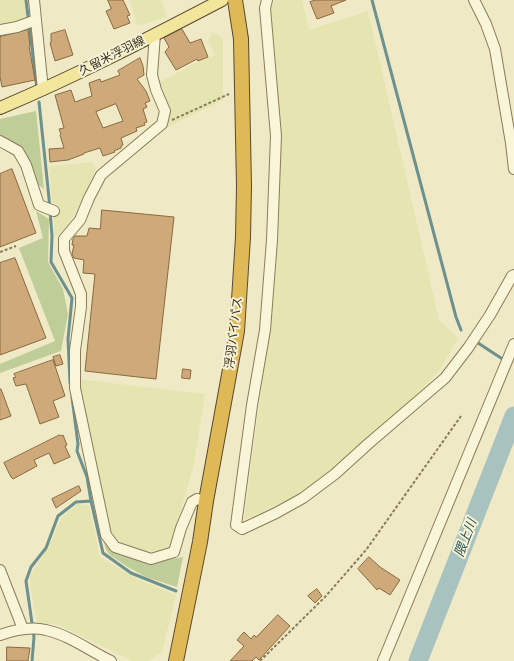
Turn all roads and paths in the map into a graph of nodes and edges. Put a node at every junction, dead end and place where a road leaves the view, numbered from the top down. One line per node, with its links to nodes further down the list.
1 (34, 0): 6 (street)
2 (222, 0): 8 (main road, 久留米浮羽線)
3 (235, 0): 21 (highway, 浮羽バイパス)
4 (267, 0): 18 (street)
5 (474, 0): 14 (street)
6 (36, 20): 7 (street); 9 (street)
7 (0, 30)
8 (155, 34): 9 (main road, 久留米浮羽線); 12 (street)
9 (43, 90): 11 (main road, 久留米浮羽線)
10 (229, 94): 12 (path)
11 (0, 108)
12 (162, 124): 21 (street)
13 (0, 141): 15 (street)
14 (514, 169)
15 (49, 209)
16 (16, 246): 17 (path)
17 (0, 252)
18 (514, 274)
19 (514, 344): 28 (street)
20 (461, 416): 27 (path)
21 (206, 501): 26 (highway, 浮羽バイパス)
22 (0, 570): 23 (street)
23 (23, 629): 24 (street); 25 (street)
24 (0, 635)
25 (111, 661)
26 (176, 661)
27 (260, 661)
28 (383, 661)

